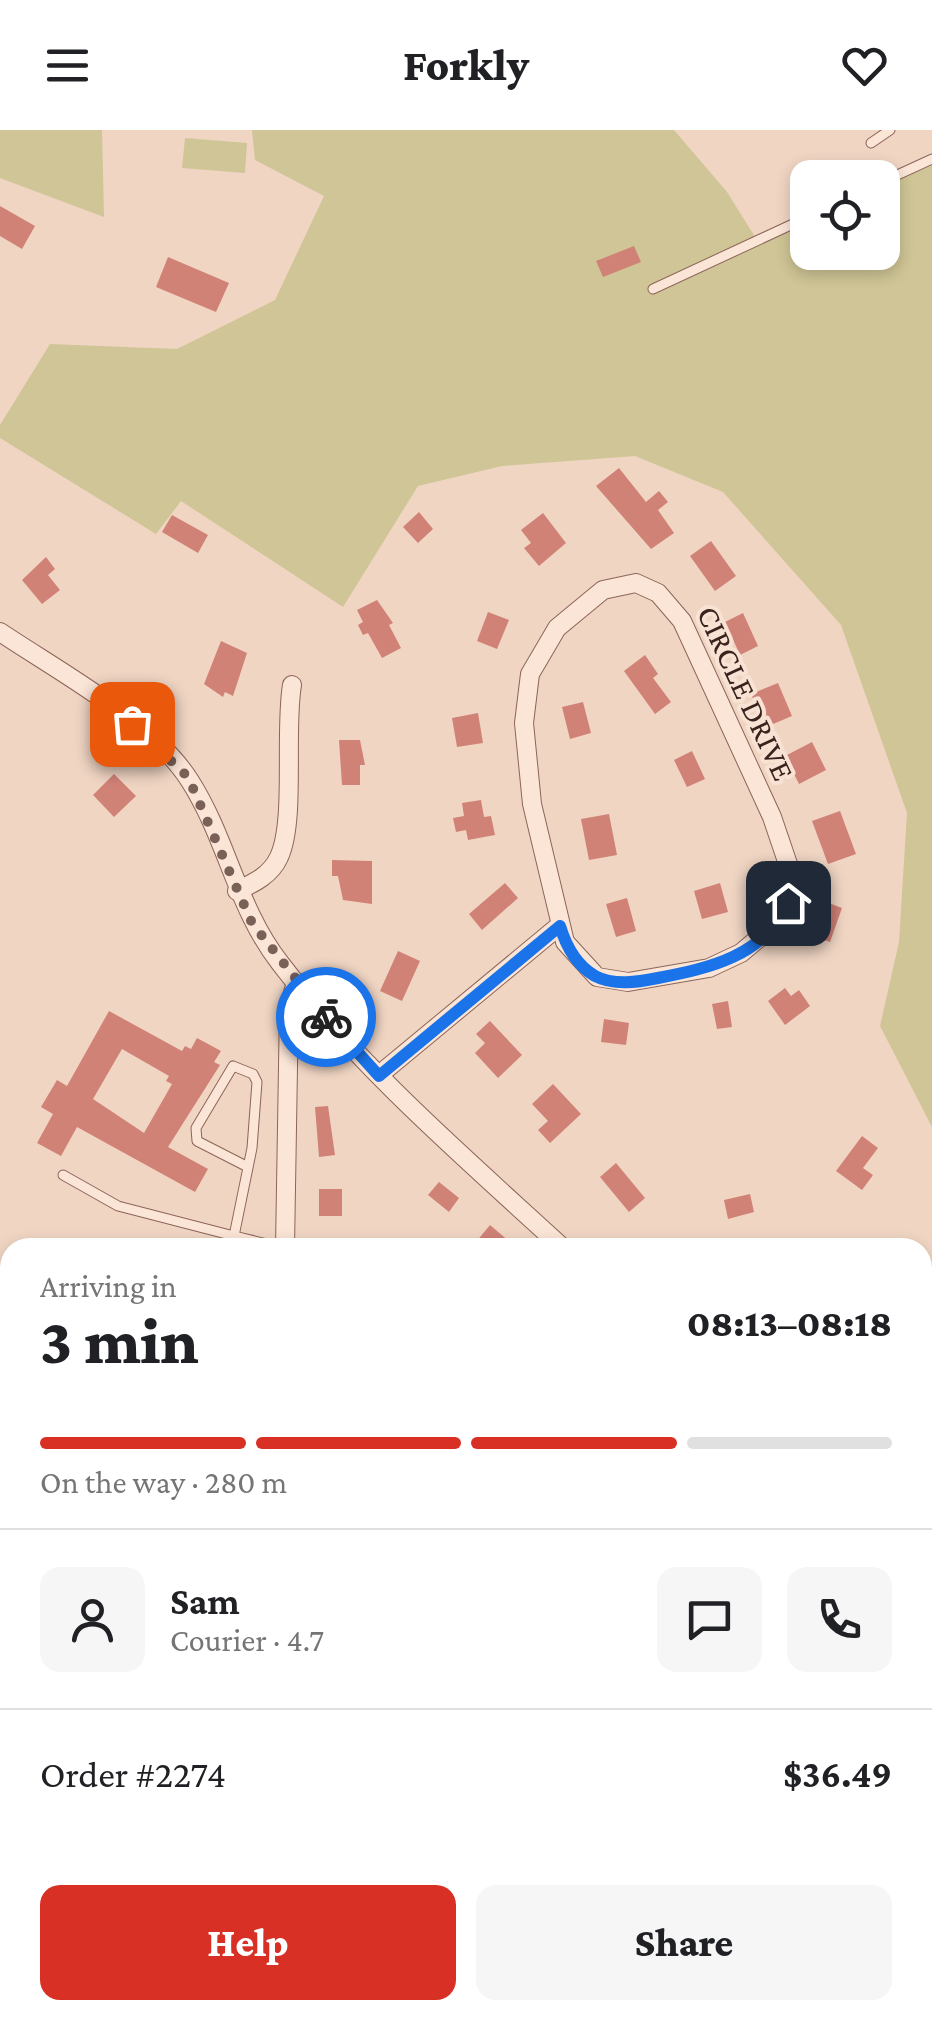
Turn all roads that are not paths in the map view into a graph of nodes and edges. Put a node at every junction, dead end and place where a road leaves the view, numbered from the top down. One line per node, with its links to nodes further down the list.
1 (890, 130): 2 (lane)
2 (871, 143)
3 (932, 159): 4 (lane)
4 (900, 174)
5 (790, 225): 6 (lane)
6 (653, 289)
7 (0, 632): 9 (street)
8 (292, 685): 9 (street)
9 (238, 891): 11 (street)
10 (560, 926): 10 (street, CIRCLE DRIVE); 12 (street)
11 (296, 983): 12 (street); 17 (street)
12 (379, 1076): 18 (street)
13 (246, 1166): 13 (lane); 15 (lane)
14 (63, 1176): 15 (lane)
15 (234, 1236): 16 (lane)
16 (242, 1238)
17 (285, 1238)
18 (552, 1238)

